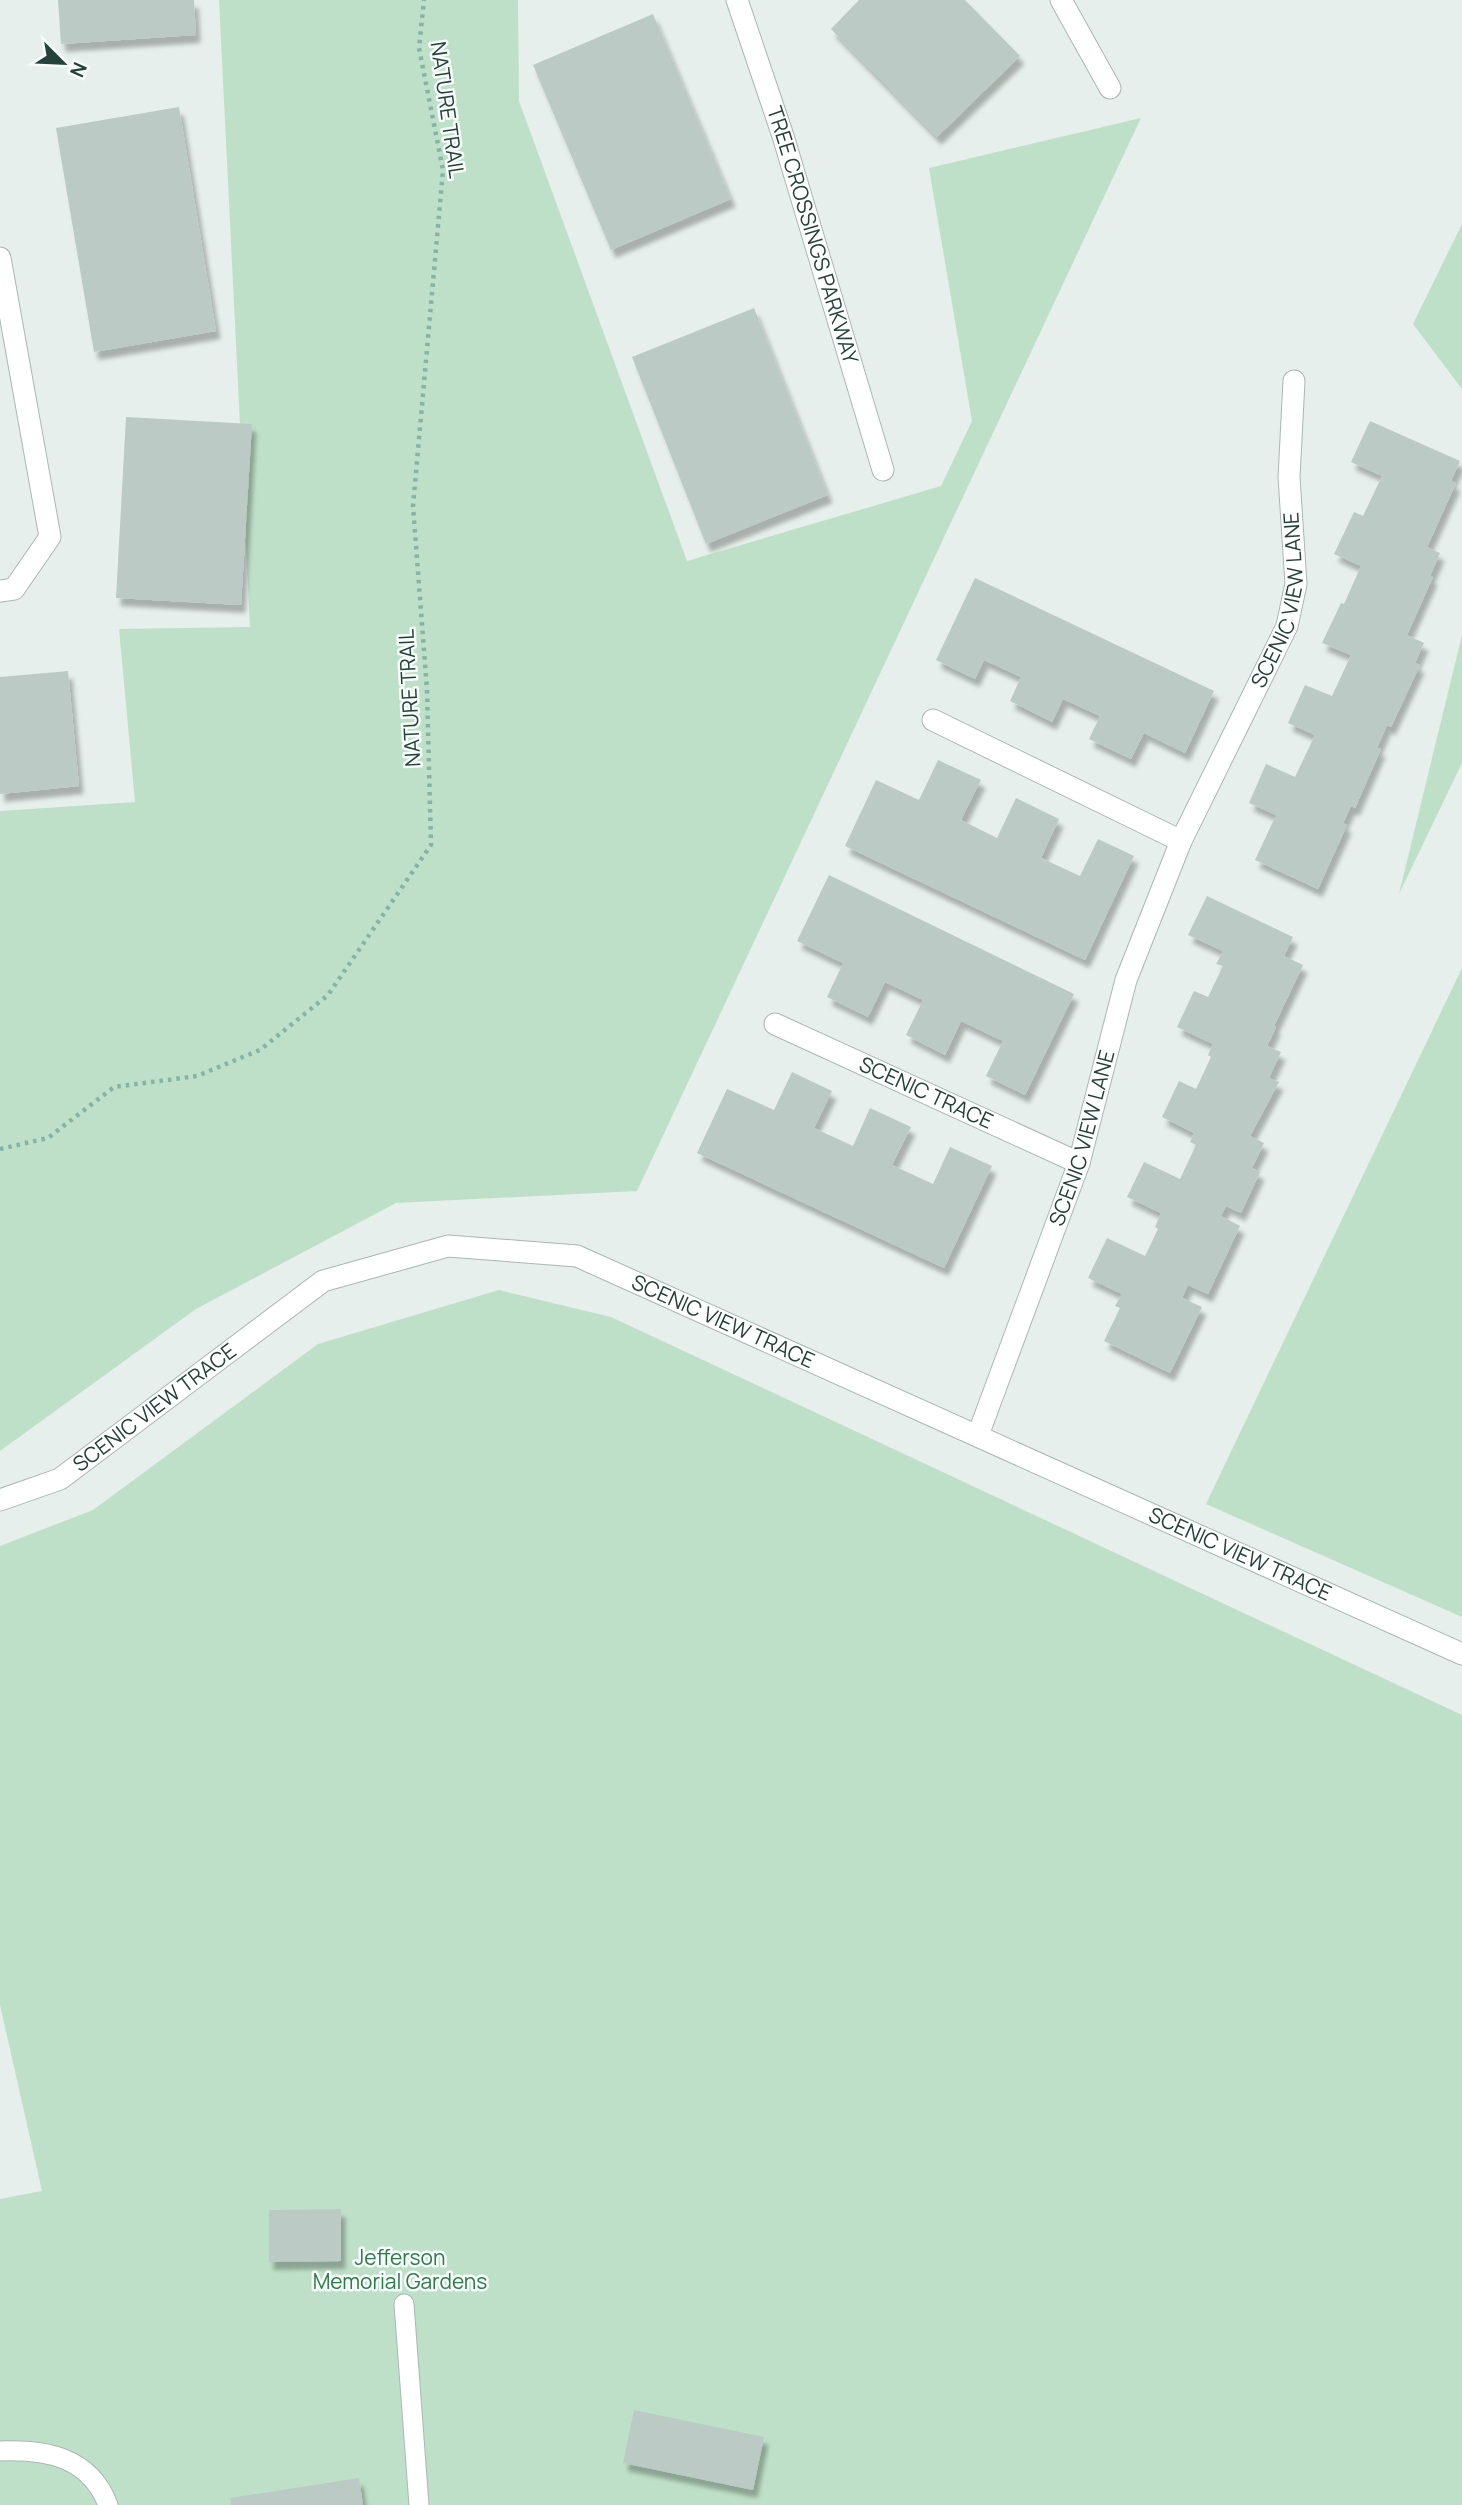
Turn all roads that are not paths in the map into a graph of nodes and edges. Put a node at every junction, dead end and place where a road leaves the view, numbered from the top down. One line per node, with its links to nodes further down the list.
1 (737, 0): 6 (street, TREE CROSSINGS PARKWAY)
2 (1062, 0): 3 (street)
3 (1110, 88)
4 (0, 258): 7 (street)
5 (1293, 381): 9 (street, SCENIC VIEW LANE)
6 (883, 470)
7 (0, 591)
8 (933, 720): 9 (street)
9 (1181, 841): 11 (street, SCENIC VIEW LANE)
10 (775, 1024): 11 (street, SCENIC TRACE)
11 (1079, 1163): 12 (street, SCENIC VIEW LANE)
12 (978, 1435): 13 (street, SCENIC VIEW TRACE); 14 (street, SCENIC VIEW TRACE)
13 (0, 1500)
14 (1462, 1654)
15 (404, 2304): 18 (lane)
16 (0, 2451): 17 (lane)
17 (107, 2505)
18 (419, 2505)

